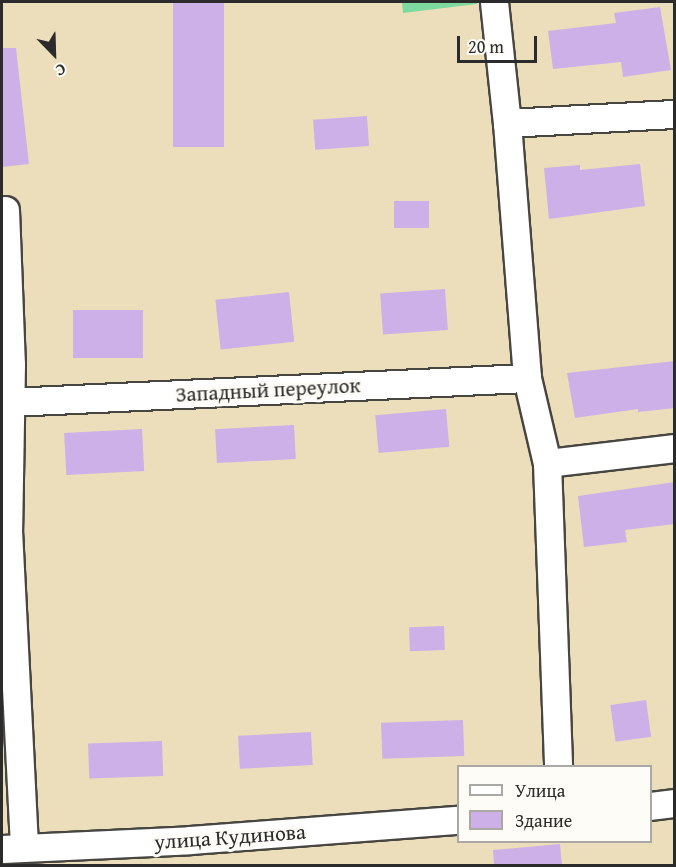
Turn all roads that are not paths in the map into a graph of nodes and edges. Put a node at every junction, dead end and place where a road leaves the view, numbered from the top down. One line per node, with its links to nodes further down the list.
1 (494, 2): 3 (street)
2 (675, 114): 3 (street)
3 (507, 123): 5 (street)
4 (5, 210): 6 (street)
5 (527, 378): 6 (street, Западный переулок); 8 (street)
6 (10, 402): 13 (street)
7 (675, 448): 8 (street)
8 (547, 463): 9 (street)
9 (558, 765)
10 (675, 803): 11 (street)
11 (652, 806)
12 (457, 820): 13 (street, улица Кудинова)
13 (13, 848)

